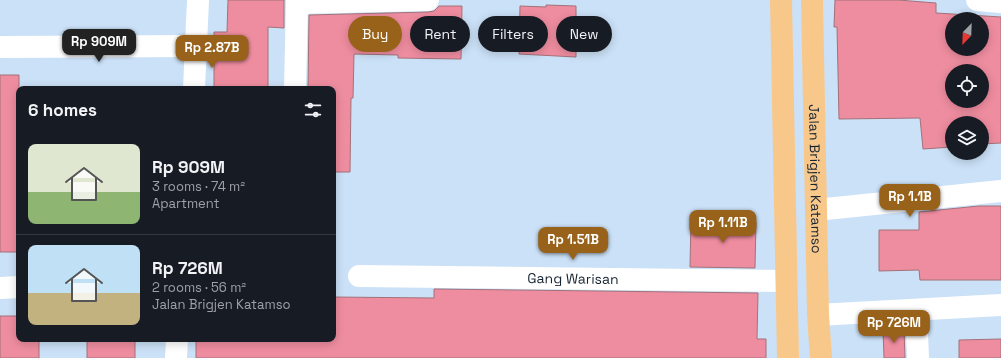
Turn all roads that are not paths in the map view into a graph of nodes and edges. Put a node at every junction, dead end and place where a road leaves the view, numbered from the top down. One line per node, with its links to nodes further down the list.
1 (198, 0): 8 (street)
2 (428, 0): 6 (street)
3 (781, 0): 15 (main road)
4 (812, 0): 13 (main road, Jalan Brigjen Katamso)
5 (977, 0): 7 (street)
6 (297, 1): 11 (street)
7 (1001, 2)
8 (197, 46): 9 (street); 10 (street)
9 (0, 47)
10 (194, 86)
11 (295, 86)
12 (1001, 191): 13 (street)
13 (816, 210): 20 (main road, Jalan Brigjen Katamso)
14 (359, 276): 15 (street, Gang Warisan)
15 (786, 281): 21 (main road)
16 (16, 287): 17 (street)
17 (0, 288)
18 (1001, 305): 19 (street)
19 (916, 310): 20 (street); 26 (street)
20 (818, 315): 21 (main road); 25 (main road, Jalan Brigjen Katamso)
21 (787, 319): 24 (main road)
22 (177, 342): 23 (street)
23 (176, 358)
24 (788, 358)
25 (821, 358)
26 (918, 358)

